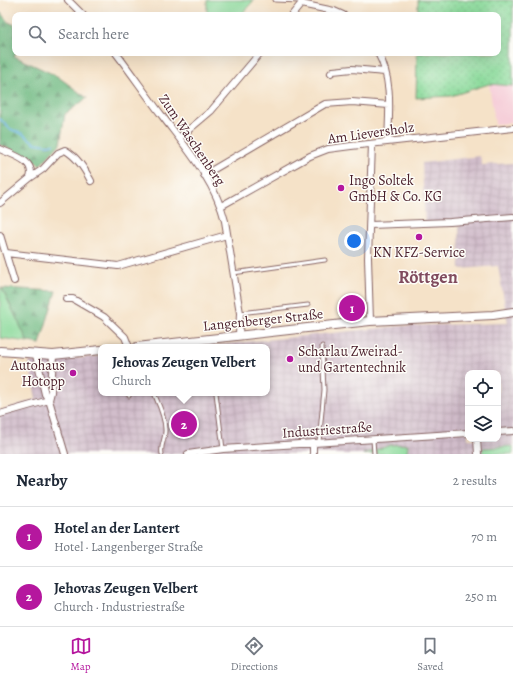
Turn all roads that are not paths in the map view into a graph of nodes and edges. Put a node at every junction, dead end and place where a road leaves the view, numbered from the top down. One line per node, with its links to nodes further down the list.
1 (68, 0): 5 (street)
2 (79, 0): 5 (street)
3 (275, 0): 4 (lane)
4 (302, 2): 7 (street); 8 (street)
5 (73, 5): 6 (street)
6 (80, 12)
7 (294, 12)
8 (336, 12)
9 (118, 56): 16 (street, Zum Waschenberg)
10 (257, 56): 16 (street)
11 (379, 56): 12 (street)
12 (386, 72): 13 (street); 14 (street)
13 (331, 73)
14 (389, 105): 17 (street); 20 (street)
15 (513, 128): 17 (street, Am Lieversholz)
16 (179, 138): 20 (street, Zum Waschenberg)
17 (388, 142): 18 (street, Am Lieversholz)
18 (372, 144): 24 (street, Am Lieversholz); 26 (street)
19 (0, 149): 21 (street)
20 (204, 175): 24 (street, Zum Waschenberg)
21 (30, 178): 22 (street); 23 (street)
22 (91, 181)
23 (0, 203)
24 (221, 206): 28 (street, Zum Waschenberg)
25 (513, 217): 26 (street)
26 (370, 225): 37 (street)
27 (0, 234): 29 (street)
28 (227, 235): 29 (street); 31 (street, Zum Waschenberg)
29 (6, 253): 32 (street)
30 (325, 260): 31 (lane)
31 (233, 273): 36 (street, Zum Waschenberg)
32 (14, 281)
33 (66, 299): 39 (street)
34 (308, 305): 36 (lane)
35 (513, 312): 37 (main road, Langenberger Straße)
36 (240, 313): 38 (street, Zum Waschenberg)
37 (370, 321): 38 (main road, Langenberger Straße)
38 (239, 335): 40 (main road, Langenberger Straße)
39 (128, 344)
40 (162, 344)
41 (322, 346): 54 (lane)
42 (98, 350): 45 (main road)
43 (0, 351): 44 (main road)
44 (36, 355): 45 (main road); 48 (street)
45 (53, 355): 48 (street)
46 (155, 396): 58 (lane)
47 (216, 396): 56 (lane)
48 (49, 400): 49 (street); 57 (street)
49 (0, 414)
50 (513, 431): 51 (street)
51 (501, 432)
52 (465, 434): 53 (street, Industriestraße)
53 (373, 439): 54 (street, Industriestraße); 61 (lane)
54 (316, 442): 56 (street, Industriestraße); 60 (street)
55 (477, 442): 62 (street)
56 (223, 449): 59 (street, Industriestraße)
57 (64, 454)
58 (162, 454)
59 (188, 454)
60 (313, 454)
61 (374, 454)
62 (478, 454)

